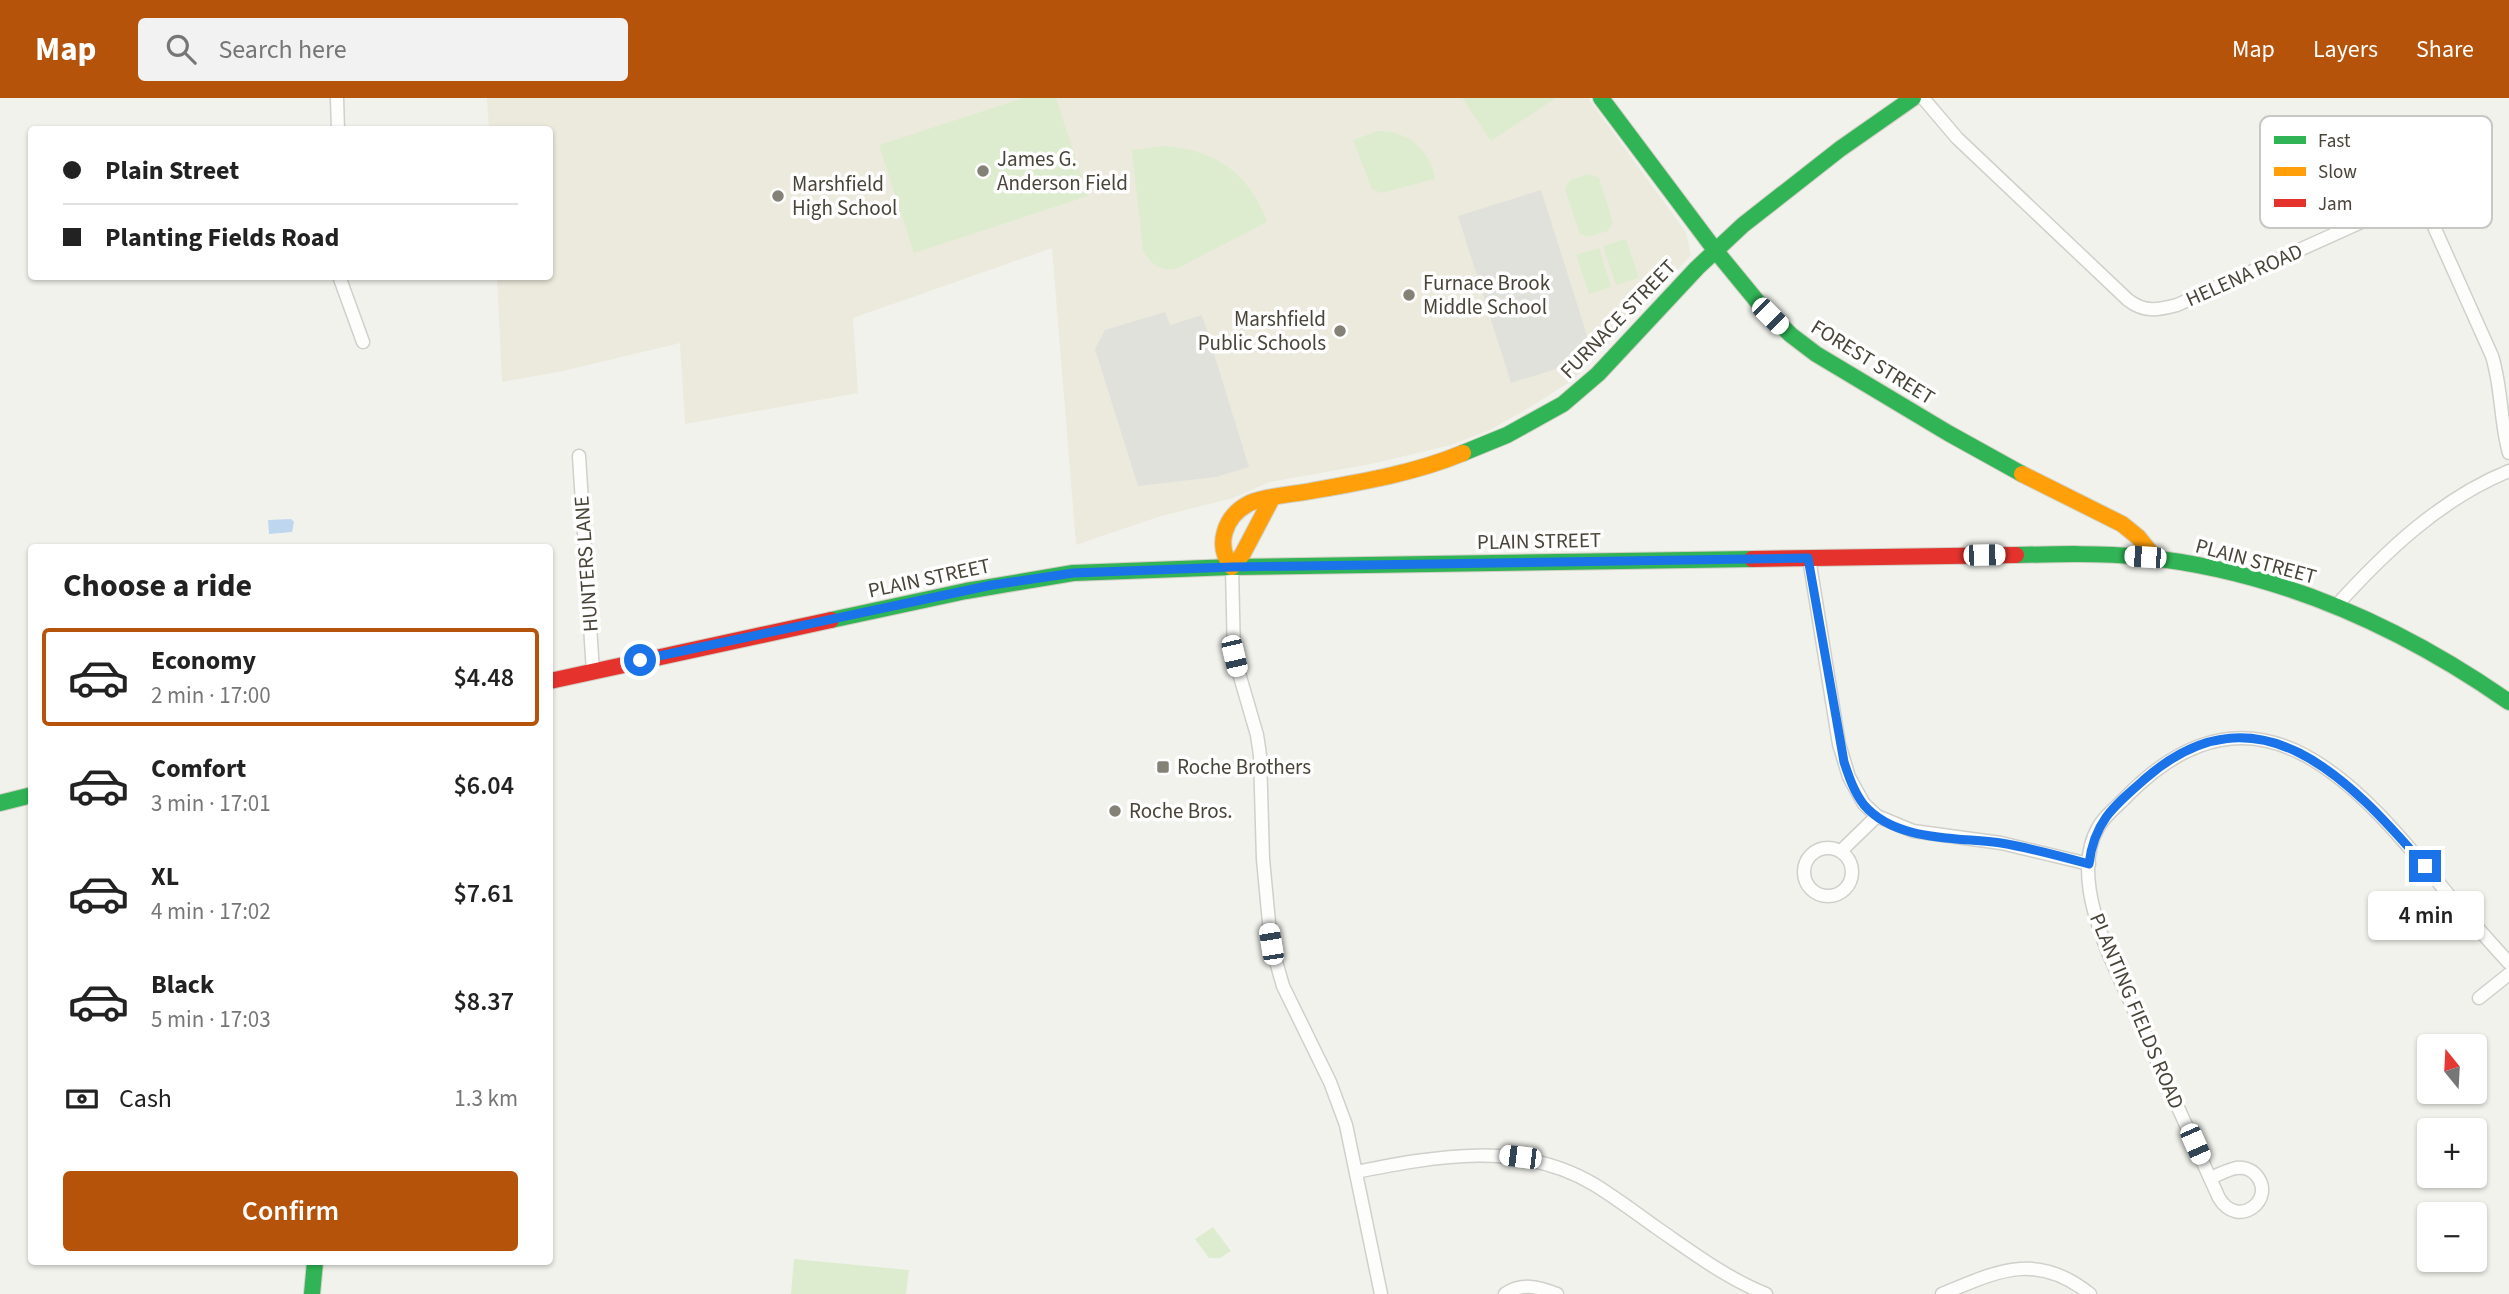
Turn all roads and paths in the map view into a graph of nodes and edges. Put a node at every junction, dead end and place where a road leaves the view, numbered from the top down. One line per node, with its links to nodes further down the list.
1 (337, 98): 5 (street)
2 (1601, 98): 8 (main road, FOREST STREET)
3 (1913, 98): 8 (main road, FURNACE STREET)
4 (1923, 98): 6 (street, HELENA ROAD)
5 (338, 126)
6 (2348, 228)
7 (2435, 228): 11 (street, HELENA ROAD)
8 (1715, 250): 14 (main road, FURNACE STREET); 16 (main road, FOREST STREET)
9 (340, 280): 10 (street)
10 (363, 342)
11 (2509, 453)
12 (579, 456): 19 (street, HUNTERS LANE)
13 (2509, 471): 18 (street)
14 (1271, 500): 17 (main road); 17 (main road, FURNACE STREET)
15 (1808, 558): 16 (main road, PLAIN STREET); 17 (main road, PLAIN STREET); 24 (street)
16 (2155, 559): 18 (main road, PLAIN STREET)
17 (1232, 567): 19 (main road, PLAIN STREET); 30 (street)
18 (2336, 606): 21 (main road, PLAIN STREET)
19 (593, 672): 20 (main road, PLAIN STREET)
20 (553, 680)
21 (2509, 702)
22 (28, 796): 23 (main road)
23 (0, 803)
24 (1877, 816): 25 (street); 26 (street)
25 (1841, 851): 25 (street)
26 (2089, 864): 27 (street, PLANTING FIELDS ROAD); 31 (street, PLANTING FIELDS ROAD)
27 (2509, 963)
28 (2509, 974): 29 (street)
29 (2479, 998)
30 (1356, 1172): 34 (street); 37 (street)
31 (2210, 1178)
32 (315, 1265): 33 (main road)
33 (312, 1294)
34 (1381, 1294)
35 (1505, 1294): 36 (street)
36 (1557, 1294)
37 (1766, 1294)
38 (1942, 1294): 39 (street)
39 (2090, 1294)

